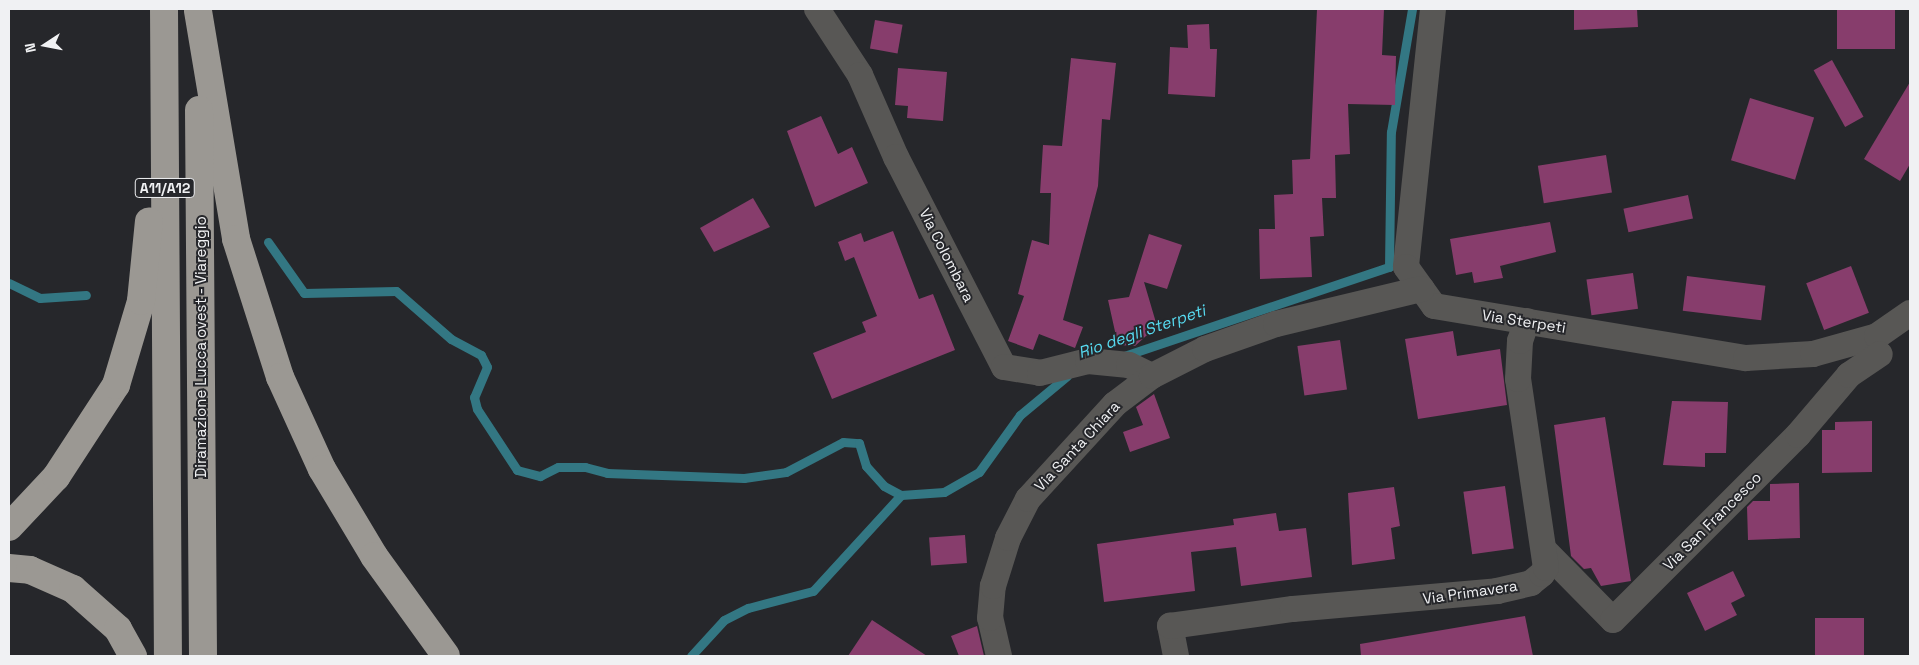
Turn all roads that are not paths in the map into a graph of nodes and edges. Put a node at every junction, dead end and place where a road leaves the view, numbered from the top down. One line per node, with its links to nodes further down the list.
1 (817, 9): 9 (street, Via Colombara)
2 (1433, 9): 5 (street, Via Sterpeti)
3 (198, 10): 15 (highway, Diramazione Lucca ovest - Viareggio / A11/A12); 16 (highway)
4 (164, 12): 10 (highway); 14 (highway, A11/A12)
5 (1422, 289): 7 (street, Via Sterpeti); 9 (street, Via Santa Chiara)
6 (1910, 313): 7 (street, Via Sterpeti)
7 (1527, 321): 11 (street, Via Primavera)
8 (1880, 354): 11 (street, Via San Francesco)
9 (1152, 376): 17 (street, Via Santa Chiara)
10 (9, 527)
11 (1544, 550): 18 (street, Via Primavera)
12 (9, 568): 13 (highway)
13 (133, 656)
14 (168, 656)
15 (203, 656)
16 (446, 656)
17 (999, 656)
18 (1176, 656)

